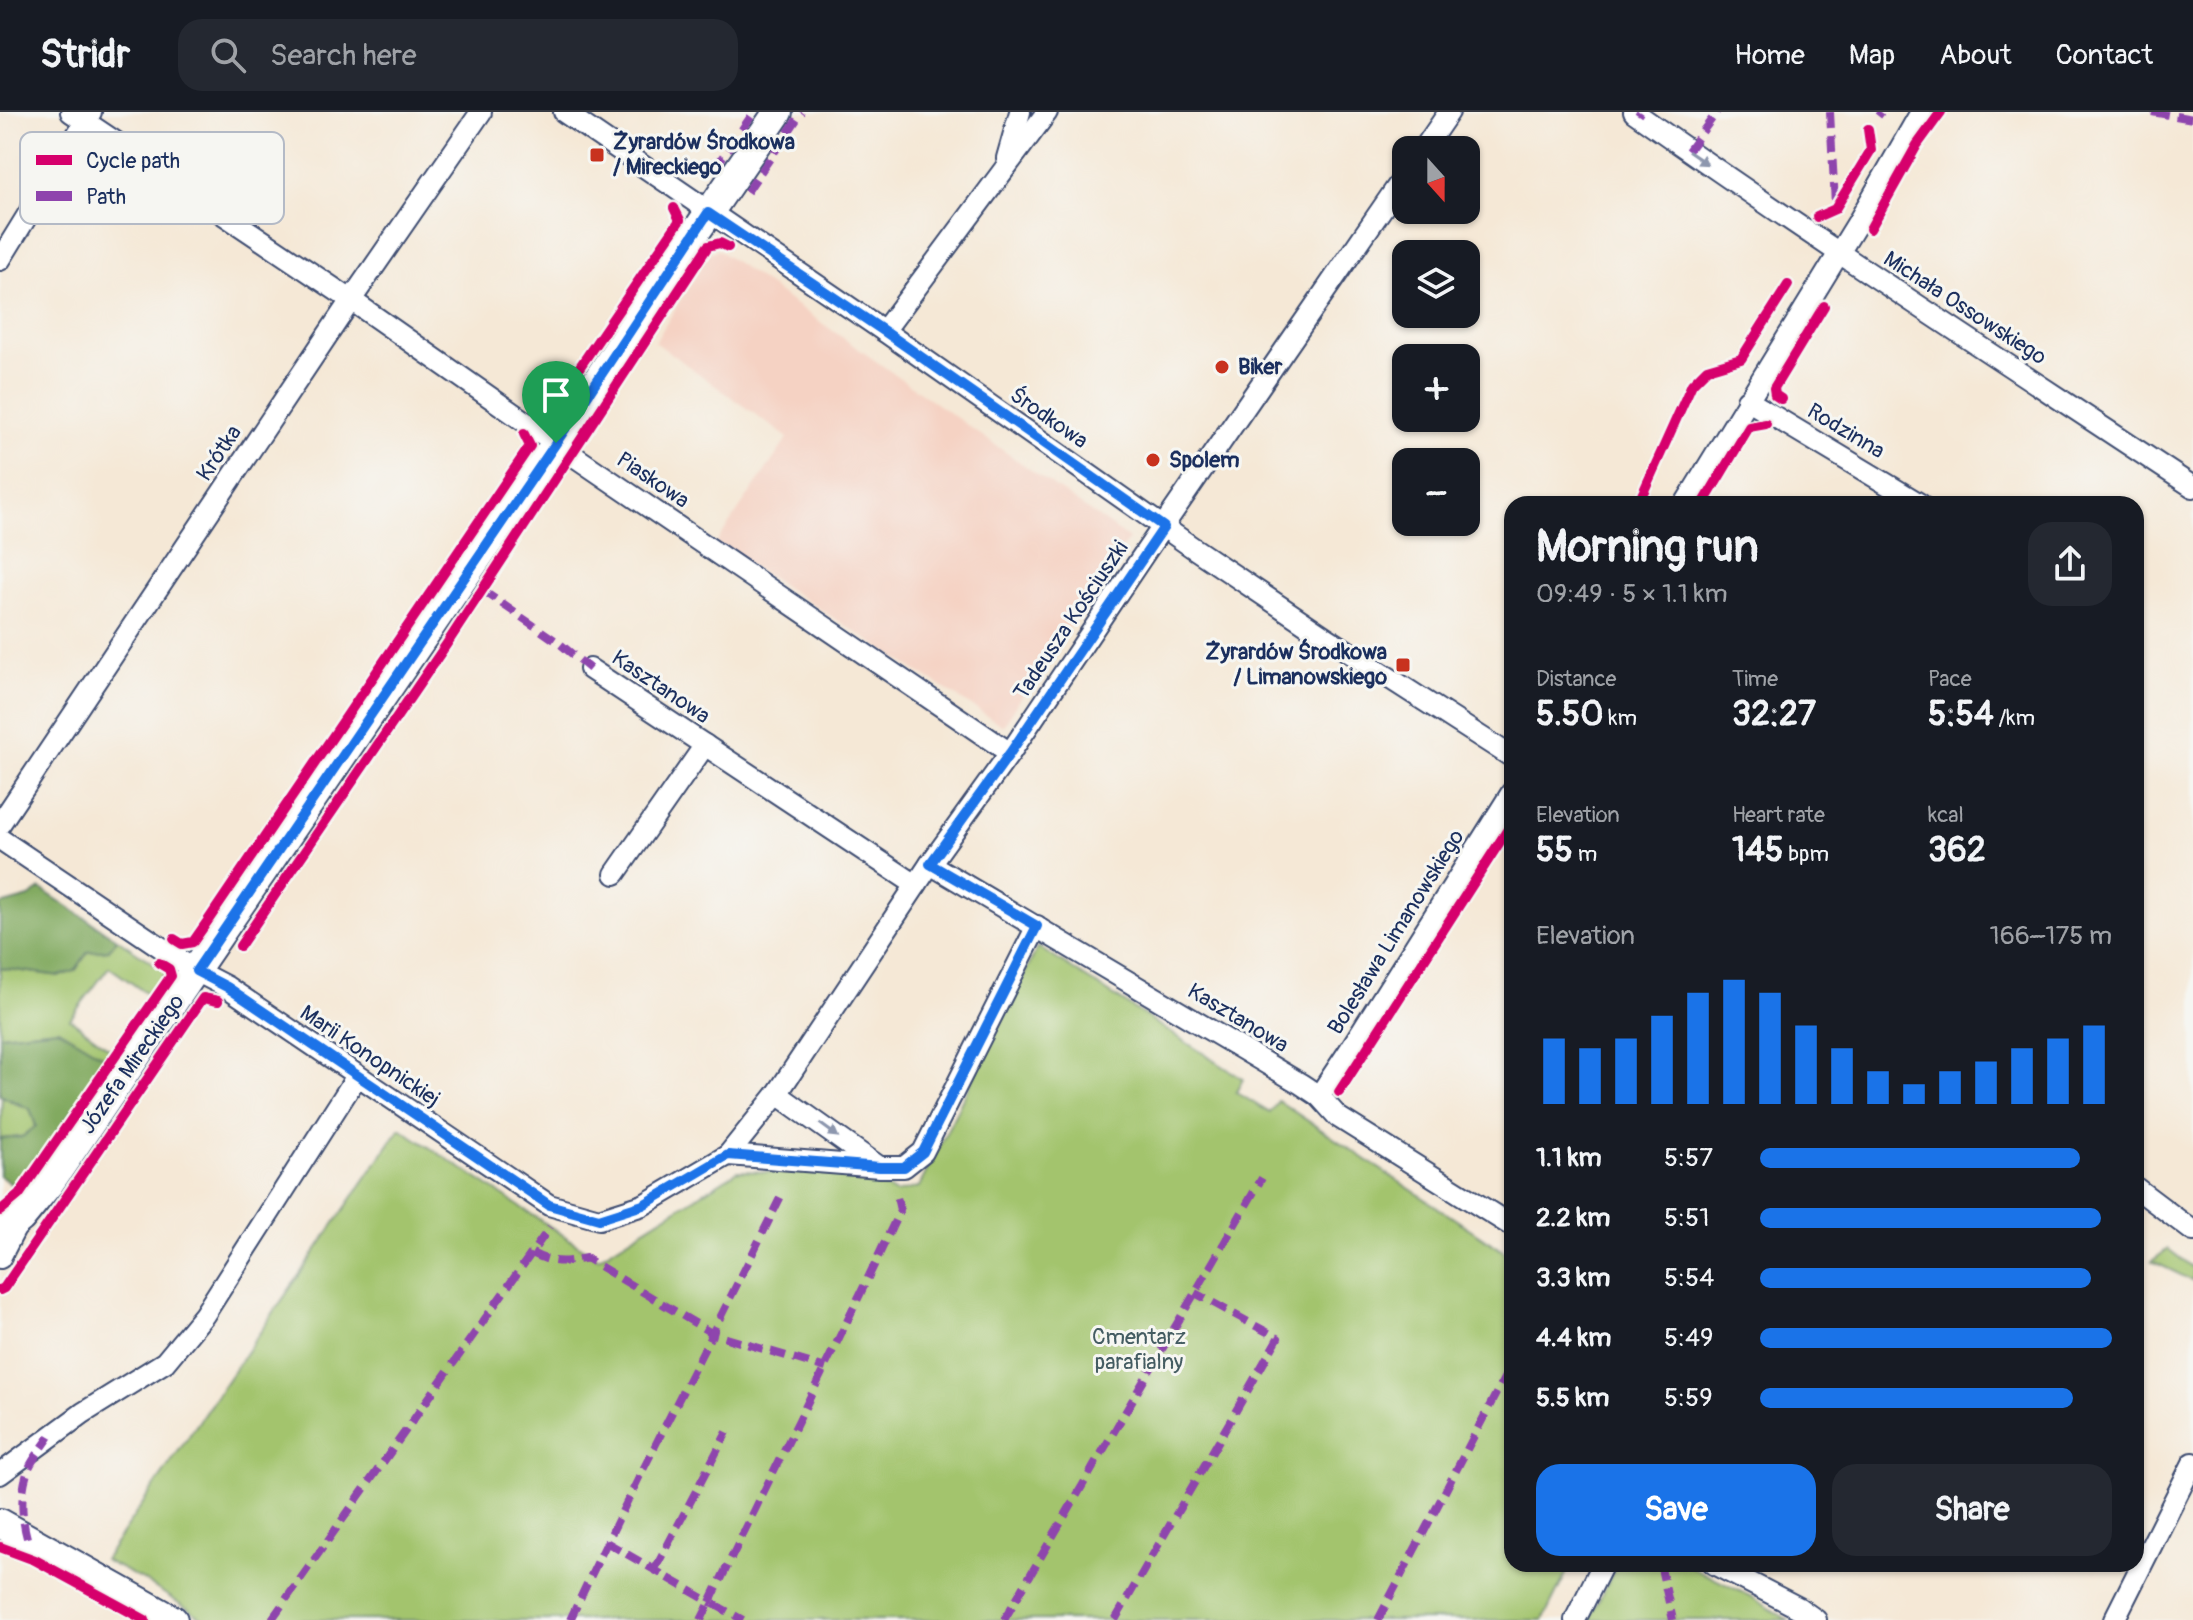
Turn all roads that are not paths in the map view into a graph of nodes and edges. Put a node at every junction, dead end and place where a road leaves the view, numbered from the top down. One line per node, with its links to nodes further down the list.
1 (481, 112): 19 (street, Krótka)
2 (564, 112): 14 (street, Środkowa)
3 (778, 112): 14 (street, Józefa Mireckiego)
4 (1020, 112): 12 (street)
5 (1047, 112): 12 (street)
6 (1449, 112): 11 (street)
7 (1634, 112): 17 (street, Michała Ossowskiego, one-way to 17)
8 (1921, 112): 17 (street)
9 (82, 115): 10 (street, Piaskowa)
10 (107, 132)
11 (1433, 136)
12 (1003, 174): 20 (street)
13 (1392, 194): 26 (street, Tadeusza Kościuszki)
14 (708, 213): 20 (street, Środkowa); 22 (street, Józefa Mireckiego)
15 (20, 224): 18 (street)
16 (240, 224): 19 (street, Piaskowa)
17 (1838, 254): 21 (street); 23 (street, Michała Ossowskiego)
18 (0, 260)
19 (351, 300): 22 (street, Piaskowa); 32 (street, Krótka)
20 (884, 331): 26 (street, Środkowa)
21 (1747, 400): 24 (street); 25 (street, Rodzinna)
22 (556, 443): 30 (street, Piaskowa); 38 (street, Józefa Mireckiego)
23 (2193, 487)
24 (1690, 496)
25 (1907, 496)
26 (1164, 527): 29 (street, Środkowa); 30 (street, Tadeusza Kościuszki)
27 (590, 669): 28 (street, Kasztanowa)
28 (705, 745): 35 (street, Kasztanowa); 36 (street, Kasztanowa)
29 (1504, 752)
30 (1010, 753): 34 (street, Tadeusza Kościuszki)
31 (1504, 805): 41 (street, Bolesława Limanowskiego)
32 (0, 824)
33 (0, 839): 38 (street, Marii Konopnickiej)
34 (930, 864): 36 (street, Tadeusza Kościuszki); 37 (street, Kasztanowa)
35 (615, 874)
36 (916, 885): 40 (street, Tadeusza Kościuszki)
37 (1037, 926): 41 (street, Kasztanowa); 43 (street)
38 (196, 971): 39 (street, Marii Konopnickiej); 46 (street, Józefa Mireckiego)
39 (357, 1076): 42 (street, Marii Konopnickiej); 50 (street)
40 (777, 1094): 42 (street, Marii Konopnickiej); 43 (street, one-way to 43)
41 (1319, 1096): 45 (street, Kasztanowa)
42 (728, 1155): 43 (street)
43 (880, 1167)
44 (2144, 1194): 47 (street)
45 (1504, 1221)
46 (11, 1227): 48 (street, Józefa Mireckiego)
47 (2193, 1231)
48 (0, 1258)
49 (2193, 1463): 52 (street)
50 (0, 1474)
51 (0, 1523): 56 (street)
52 (2144, 1560)
53 (1599, 1572): 57 (street)
54 (1729, 1572): 58 (street)
55 (2138, 1572): 59 (street)
56 (173, 1620)
57 (1575, 1620)
58 (1816, 1620)
59 (2114, 1620)

